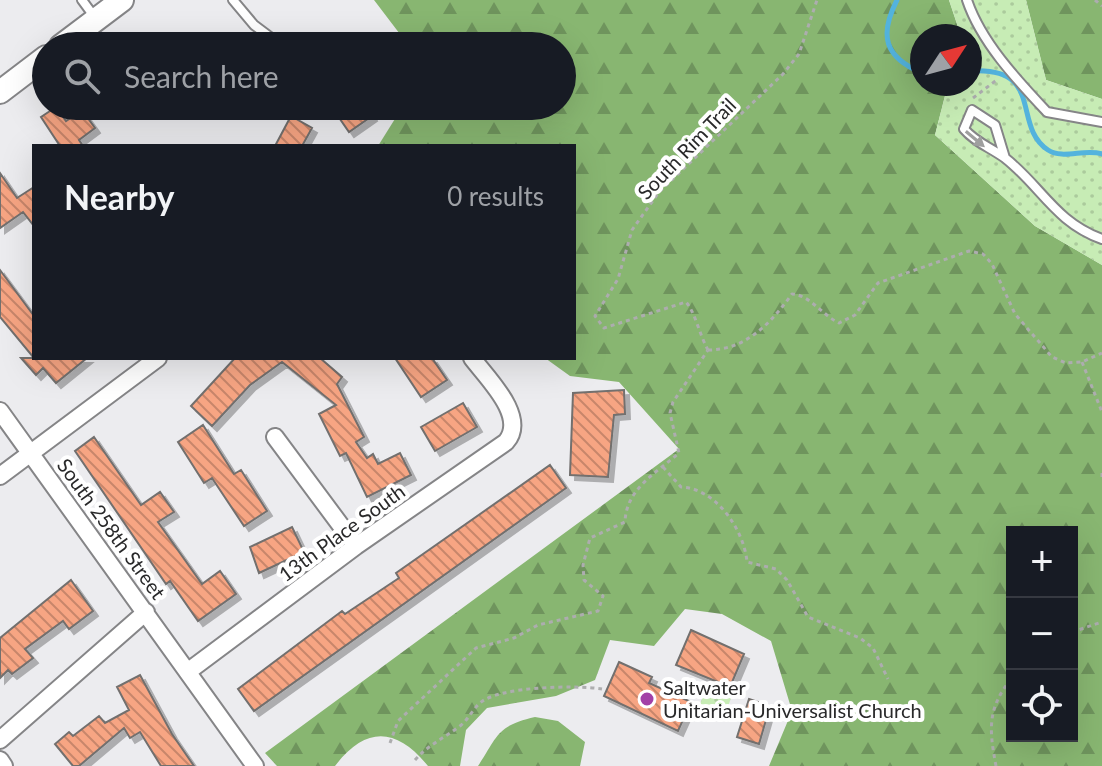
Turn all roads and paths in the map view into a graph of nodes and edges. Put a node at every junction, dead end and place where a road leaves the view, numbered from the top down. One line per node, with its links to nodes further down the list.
1 (82, 0): 8 (lane)
2 (122, 0): 8 (main road)
3 (233, 0): 10 (lane)
4 (817, 0): 18 (path, South Rim Trail)
5 (967, 0): 15 (lane)
6 (1095, 0): 7 (path)
7 (1102, 6)
8 (96, 19): 9 (main road)
9 (79, 32)
10 (263, 32)
11 (32, 68): 13 (main road)
12 (989, 83): 14 (path)
13 (0, 92)
14 (972, 110): 16 (lane); 16 (lane, one-way to 16)
15 (1102, 122)
16 (1005, 158): 17 (lane)
17 (1102, 239)
18 (708, 350): 22 (path); 27 (path)
19 (1102, 353): 22 (path)
20 (155, 360): 26 (street)
21 (473, 360): 31 (street, 13th Place South)
22 (1082, 362): 24 (path)
23 (0, 411): 26 (street, South 258th Street)
24 (1102, 412)
25 (275, 437): 31 (street)
26 (31, 454): 29 (street); 32 (street, South 258th Street)
27 (663, 467): 36 (path); 40 (path)
28 (1102, 473): 30 (path)
29 (0, 476)
30 (1102, 481)
31 (356, 546): 35 (street, 13th Place South)
32 (146, 612): 35 (street, South 258th Street); 39 (street)
33 (1102, 622): 34 (path)
34 (1078, 630)
35 (190, 670): 44 (street, South 258th Street)
36 (888, 679)
37 (1006, 685): 45 (path)
38 (602, 689): 42 (path)
39 (0, 740)
40 (390, 743)
41 (0, 760): 43 (street)
42 (415, 760)
43 (4, 766)
44 (255, 766)
45 (996, 766)

